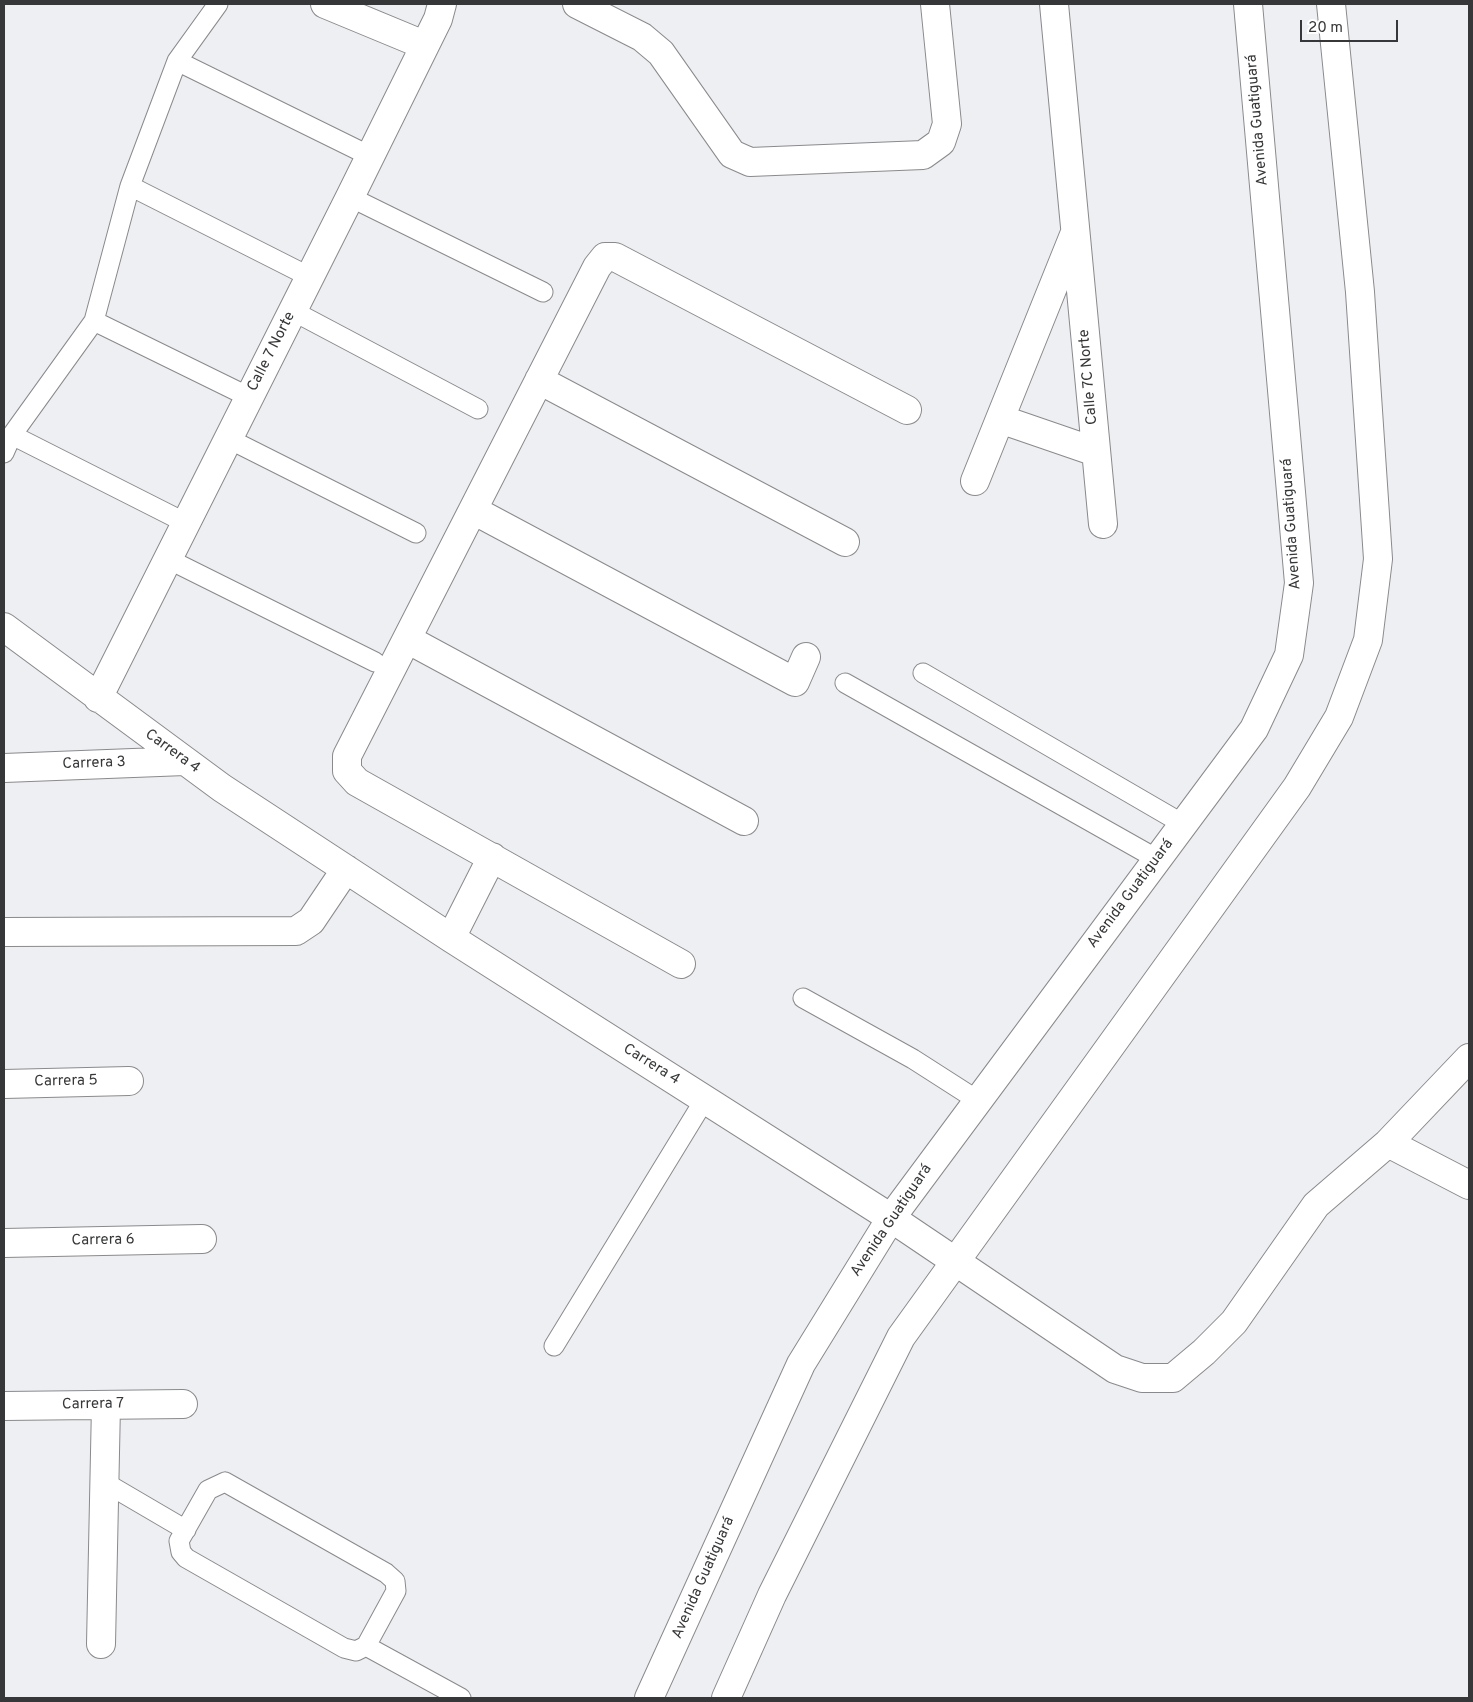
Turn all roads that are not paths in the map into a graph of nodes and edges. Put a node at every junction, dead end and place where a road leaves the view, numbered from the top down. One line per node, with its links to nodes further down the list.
1 (218, 4): 10 (lane)
2 (325, 4): 9 (street)
3 (442, 4): 9 (street, Calle 7 Norte)
4 (577, 4): 5 (street)
5 (935, 4)
6 (1054, 4): 14 (street, Calle 7C Norte)
7 (1248, 4): 45 (street, Avenida Guatiguará)
8 (1331, 4): 63 (street)
9 (424, 45): 11 (street, Calle 7 Norte)
10 (177, 61): 11 (lane); 12 (lane)
11 (370, 156): 13 (street, Calle 7 Norte)
12 (130, 186): 15 (lane); 18 (lane)
13 (350, 197): 15 (street, Calle 7 Norte); 16 (lane)
14 (1075, 231): 23 (street, Calle 7C Norte); 26 (street, Calle 7C Norte)
15 (310, 277): 17 (street, Calle 7 Norte)
16 (544, 292)
17 (292, 311): 20 (street, Calle 7 Norte); 21 (lane)
18 (94, 321): 20 (lane); 24 (lane)
19 (539, 380): 22 (street); 29 (street); 33 (street)
20 (249, 397): 25 (street, Calle 7 Norte)
21 (478, 409)
22 (907, 410)
23 (1000, 419): 26 (street); 28 (street, Calle 7C Norte)
24 (12, 435): 27 (lane); 30 (lane)
25 (229, 439): 30 (street, Calle 7 Norte); 32 (lane)
26 (1096, 452): 31 (street, Calle 7C Norte)
27 (4, 453)
28 (975, 481)
29 (473, 510): 36 (street); 37 (street)
30 (186, 523): 34 (street, Calle 7 Norte)
31 (1103, 524)
32 (416, 533)
33 (845, 542)
34 (168, 559): 38 (lane); 41 (street, Calle 7 Norte)
35 (4, 627): 41 (street, Carrera 4)
36 (407, 639): 44 (street); 46 (street)
37 (806, 657)
38 (375, 662)
39 (923, 673): 45 (lane)
40 (844, 683): 47 (lane)
41 (98, 698): 42 (street, Carrera 4)
42 (185, 761): 43 (street, Carrera 3); 48 (street, Carrera 4)
43 (4, 768)
44 (744, 821)
45 (1183, 824): 47 (street, Avenida Guatiguará)
46 (492, 858): 50 (street); 51 (street)
47 (1157, 859): 57 (street, Avenida Guatiguará)
48 (346, 869): 49 (street); 50 (street, Carrera 4)
49 (4, 932)
50 (451, 938): 56 (street, Carrera 4)
51 (681, 964)
52 (803, 998): 57 (lane)
53 (1469, 1058): 58 (street, Carrera 4)
54 (129, 1081): 55 (street, Carrera 5)
55 (4, 1084)
56 (705, 1100): 60 (street, Carrera 4); 64 (lane)
57 (977, 1100): 60 (street, Avenida Guatiguará)
58 (1388, 1143): 59 (street); 63 (street, Carrera 4)
59 (1469, 1185)
60 (891, 1218): 63 (street, Carrera 4); 73 (street, Avenida Guatiguará)
61 (202, 1239): 62 (street, Carrera 6)
62 (4, 1243)
63 (955, 1262): 74 (street)
64 (554, 1346)
65 (183, 1404): 66 (street, Carrera 7)
66 (106, 1405): 67 (street, Carrera 7); 68 (street)
67 (4, 1406)
68 (104, 1482): 69 (lane); 70 (street)
69 (186, 1530): 71 (lane); 71 (lane)
70 (101, 1644)
71 (366, 1646): 72 (lane)
72 (461, 1698)
73 (649, 1698)
74 (726, 1698)

